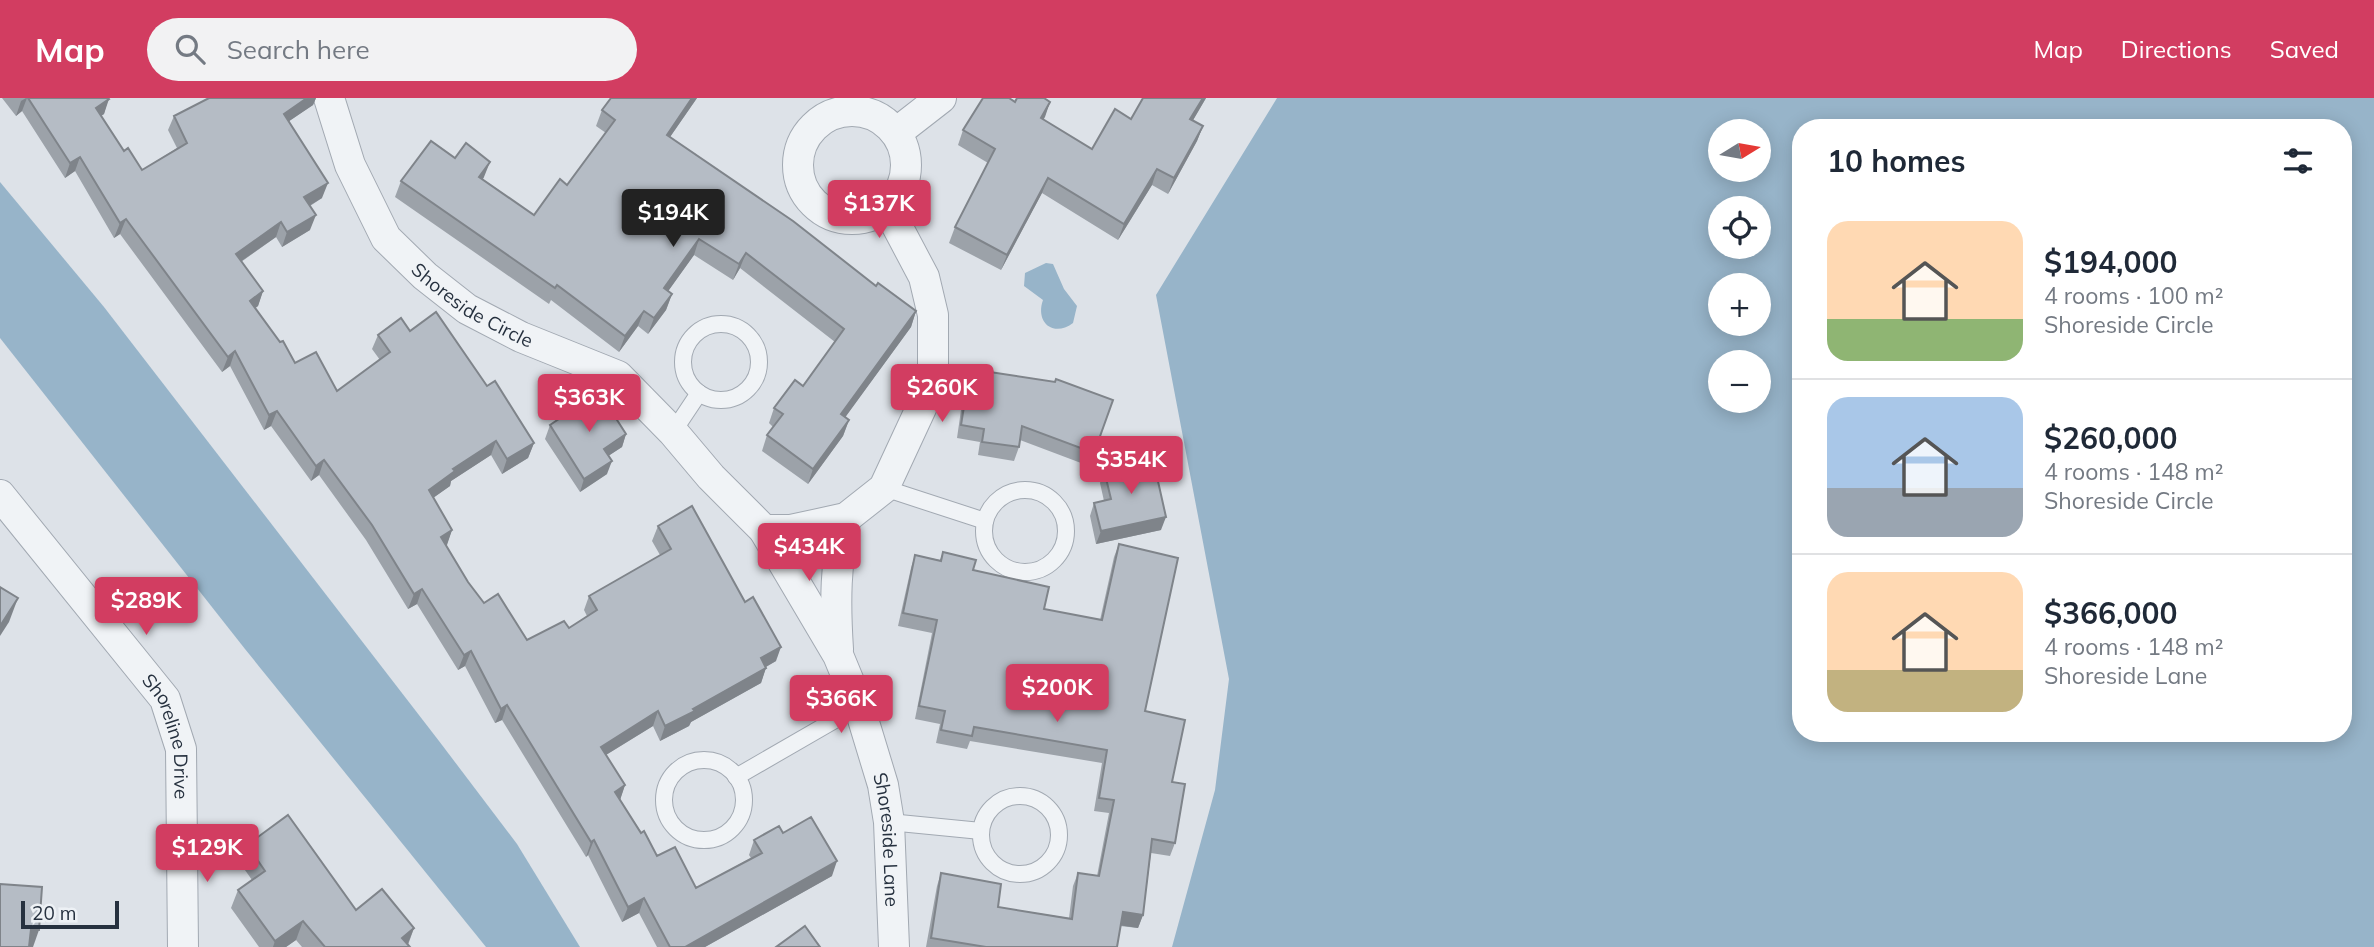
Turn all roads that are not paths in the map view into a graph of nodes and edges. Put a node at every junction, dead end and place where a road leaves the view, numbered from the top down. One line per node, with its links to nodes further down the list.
1 (329, 98): 7 (street, Shoreside Circle)
2 (941, 98): 4 (street)
3 (813, 110): 4 (street); 5 (street)
4 (896, 133): 5 (street)
5 (887, 207): 8 (street)
6 (699, 393): 6 (lane); 7 (lane)
7 (673, 432): 12 (street, Shoreside Circle)
8 (884, 488): 10 (street); 11 (lane)
9 (0, 495): 18 (street, Shoreline Drive)
10 (846, 518): 12 (street); 13 (street, Shoreside Lane)
11 (985, 522): 11 (lane)
12 (764, 530): 13 (street, Shoreside Lane)
13 (838, 655): 14 (street, Shoreside Lane)
14 (859, 706): 15 (lane); 16 (street, Shoreside Lane)
15 (736, 777): 15 (lane)
16 (889, 822): 17 (lane); 19 (street, Shoreside Lane)
17 (981, 831): 17 (lane)
18 (183, 947)
19 (894, 947)

